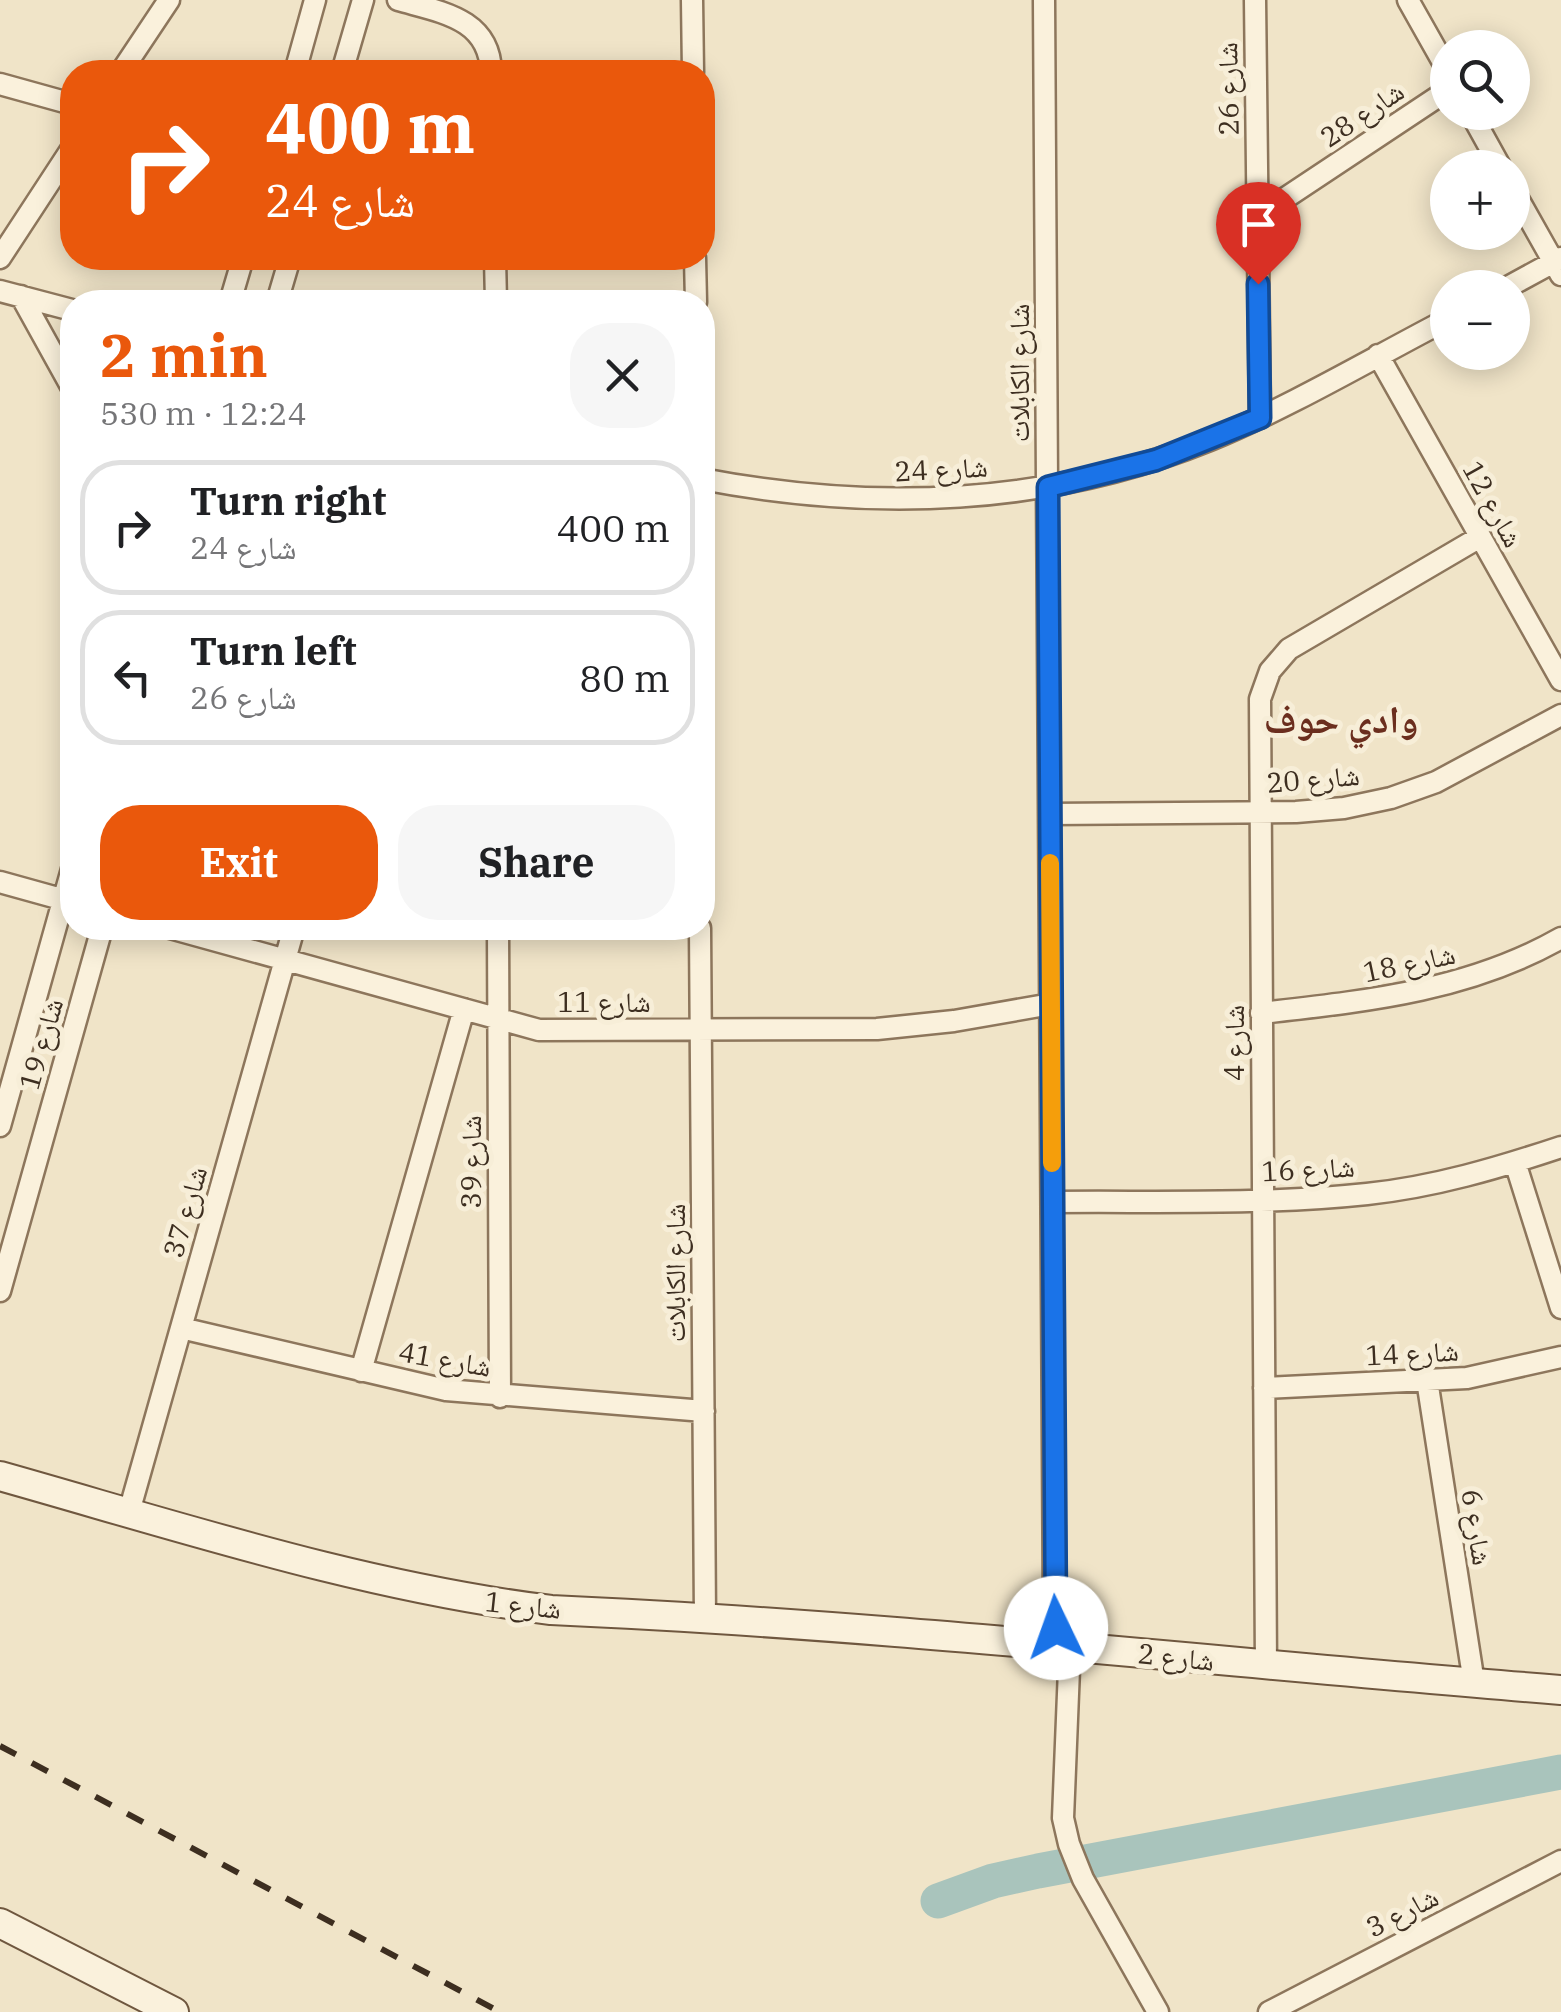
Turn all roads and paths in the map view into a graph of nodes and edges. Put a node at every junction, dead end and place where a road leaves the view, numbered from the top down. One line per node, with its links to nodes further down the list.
1 (168, 0): 10 (street)
2 (316, 0): 11 (street)
3 (363, 0): 12 (street)
4 (398, 0): 13 (street)
5 (692, 0): 14 (street)
6 (1044, 0): 32 (street, شارع الكابلات)
7 (1254, 0): 19 (street, شارع 26)
8 (1408, 0): 9 (street)
9 (1430, 40)
10 (130, 60)
11 (298, 60)
12 (346, 60)
13 (489, 60)
14 (693, 60)
15 (0, 84): 16 (street)
16 (60, 101)
17 (1430, 102): 19 (street, شارع 28)
18 (60, 166): 21 (street)
19 (1257, 217): 30 (street, شارع 26)
20 (1530, 217): 22 (street)
21 (0, 258)
22 (1559, 265): 23 (street)
23 (1530, 278)
24 (0, 291): 25 (street)
25 (21, 296): 26 (street); 29 (street)
26 (60, 307)
27 (1430, 328): 28 (street, شارع 24)
28 (1378, 356): 30 (street, شارع 24); 33 (street, شارع 12)
29 (60, 366)
30 (1260, 418): 32 (street, شارع 24)
31 (715, 481): 32 (street, شارع 24)
32 (1048, 487): 37 (street, شارع الكابلات)
33 (1480, 537): 34 (street, شارع 12); 36 (street, شارع 4)
34 (1561, 680)
35 (1561, 715): 36 (street, شارع 20)
36 (1260, 812): 37 (street, شارع 20); 50 (street, شارع 4)
37 (1050, 814): 48 (street, شارع الكابلات)
38 (0, 882): 39 (street)
39 (60, 898)
40 (60, 927): 53 (street, شارع 19)
41 (1561, 938): 50 (street, شارع 18)
42 (99, 940): 58 (street, شارع 19)
43 (216, 940): 47 (street, شارع 11)
44 (291, 940): 47 (street, شارع 37)
45 (498, 940): 51 (street, شارع 39)
46 (700, 940): 52 (street, شارع الكابلات)
47 (286, 958): 49 (street, شارع 11); 60 (street, شارع 37)
48 (1051, 1004): 52 (street, شارع 11); 57 (street, شارع الكابلات)
49 (464, 1009): 51 (street, شارع 11); 62 (street, شارع 39)
50 (1262, 1013): 56 (street, شارع 4)
51 (498, 1019): 52 (street, شارع 11); 65 (street, شارع 39)
52 (700, 1030): 66 (street, شارع الكابلات)
53 (0, 1126)
54 (1561, 1147): 55 (street, شارع 16)
55 (1515, 1162): 56 (street, شارع 16); 59 (street)
56 (1263, 1199): 57 (street, شارع 16); 64 (street, شارع 4)
57 (1052, 1202): 70 (street, شارع الكابلات)
58 (0, 1290)
59 (1561, 1308)
60 (181, 1328): 62 (street, شارع 41); 68 (street, شارع 37)
61 (1561, 1357): 63 (street, شارع 14)
62 (361, 1371): 65 (street, شارع 41)
63 (1426, 1380): 64 (street, شارع 14); 72 (street, شارع 6)
64 (1264, 1388): 71 (street, شارع 4)
65 (500, 1397): 66 (street, شارع 41)
66 (704, 1411): 69 (street, شارع الكابلات)
67 (0, 1476): 68 (street, شارع 1)
68 (129, 1512): 69 (street, شارع 1)
69 (705, 1618): 70 (street, شارع 1)
70 (1061, 1644): 71 (street, شارع 2); 79 (street)
71 (1266, 1667): 72 (street, شارع 2)
72 (1474, 1683): 73 (street, شارع 2)
73 (1561, 1690)
74 (1561, 1861): 80 (street, شارع 3)
75 (0, 1923): 78 (street)
76 (0, 1940): 77 (street)
77 (132, 2012)
78 (174, 2012)
79 (1158, 2012)
80 (1269, 2012)

